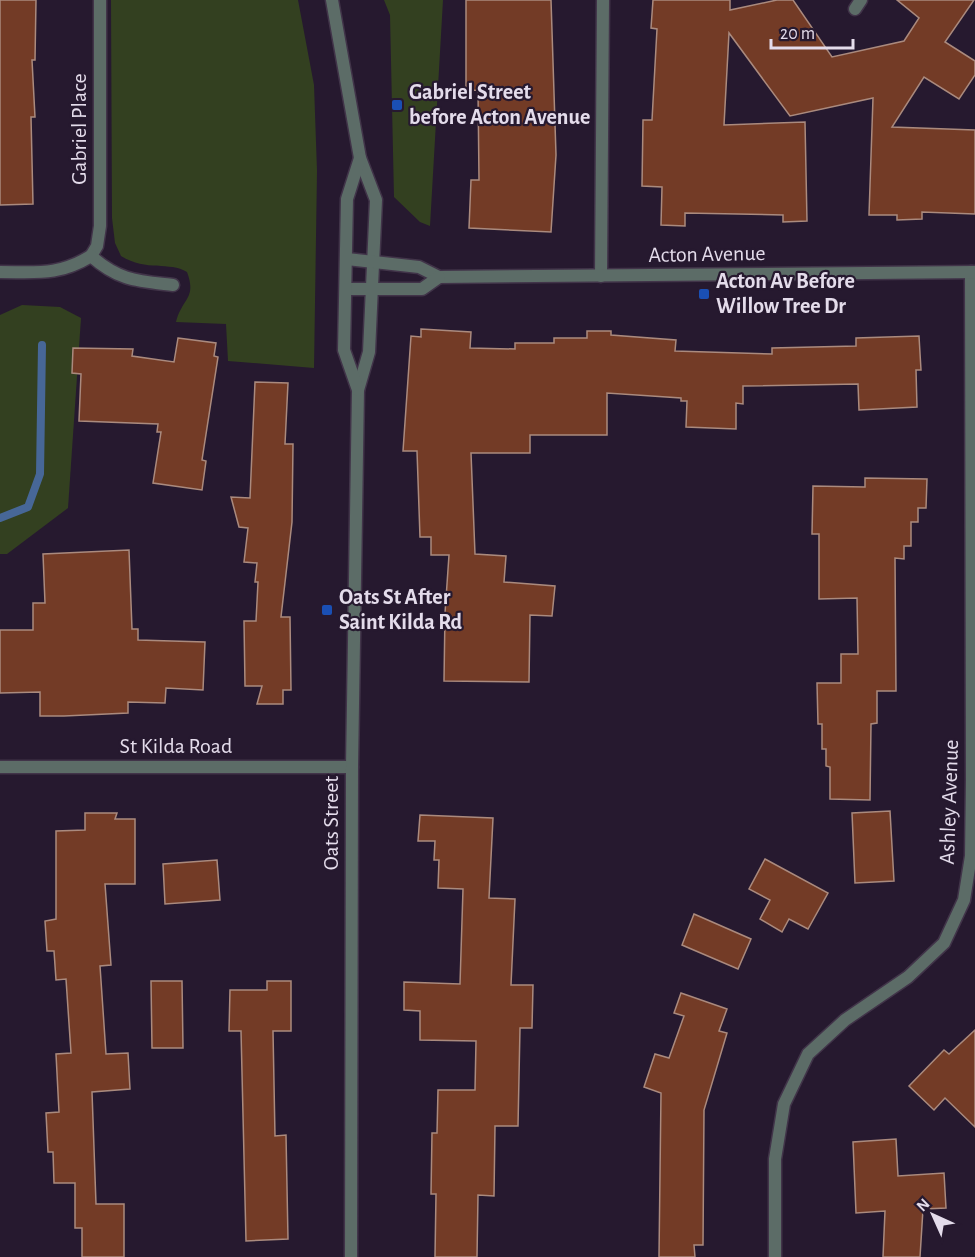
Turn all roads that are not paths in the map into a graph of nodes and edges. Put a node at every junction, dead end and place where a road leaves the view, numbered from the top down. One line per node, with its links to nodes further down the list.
1 (100, 0): 5 (street, Gabriel Place)
2 (332, 0): 4 (street, Oats Street)
3 (603, 0): 10 (street)
4 (360, 158): 6 (street, Oats Street); 7 (street, Oats Street)
5 (91, 256): 8 (street); 12 (street)
6 (347, 259): 7 (street, Acton Avenue); 13 (street, Oats Street)
7 (373, 261): 11 (street, Acton Avenue); 14 (street, Oats Street)
8 (0, 272)
9 (973, 272): 10 (street, Acton Avenue); 18 (street, Ashley Avenue)
10 (601, 276): 11 (street, Acton Avenue)
11 (440, 277): 14 (street, Acton Avenue)
12 (173, 285)
13 (347, 289): 14 (street, Acton Avenue); 15 (street, Oats Street)
14 (372, 289): 15 (street, Oats Street)
15 (358, 390): 17 (street, Oats Street)
16 (0, 767): 17 (street, St Kilda Road)
17 (352, 767): 19 (street, Oats Street)
18 (974, 780): 20 (street, Ashley Avenue)
19 (351, 1257)
20 (775, 1257)

